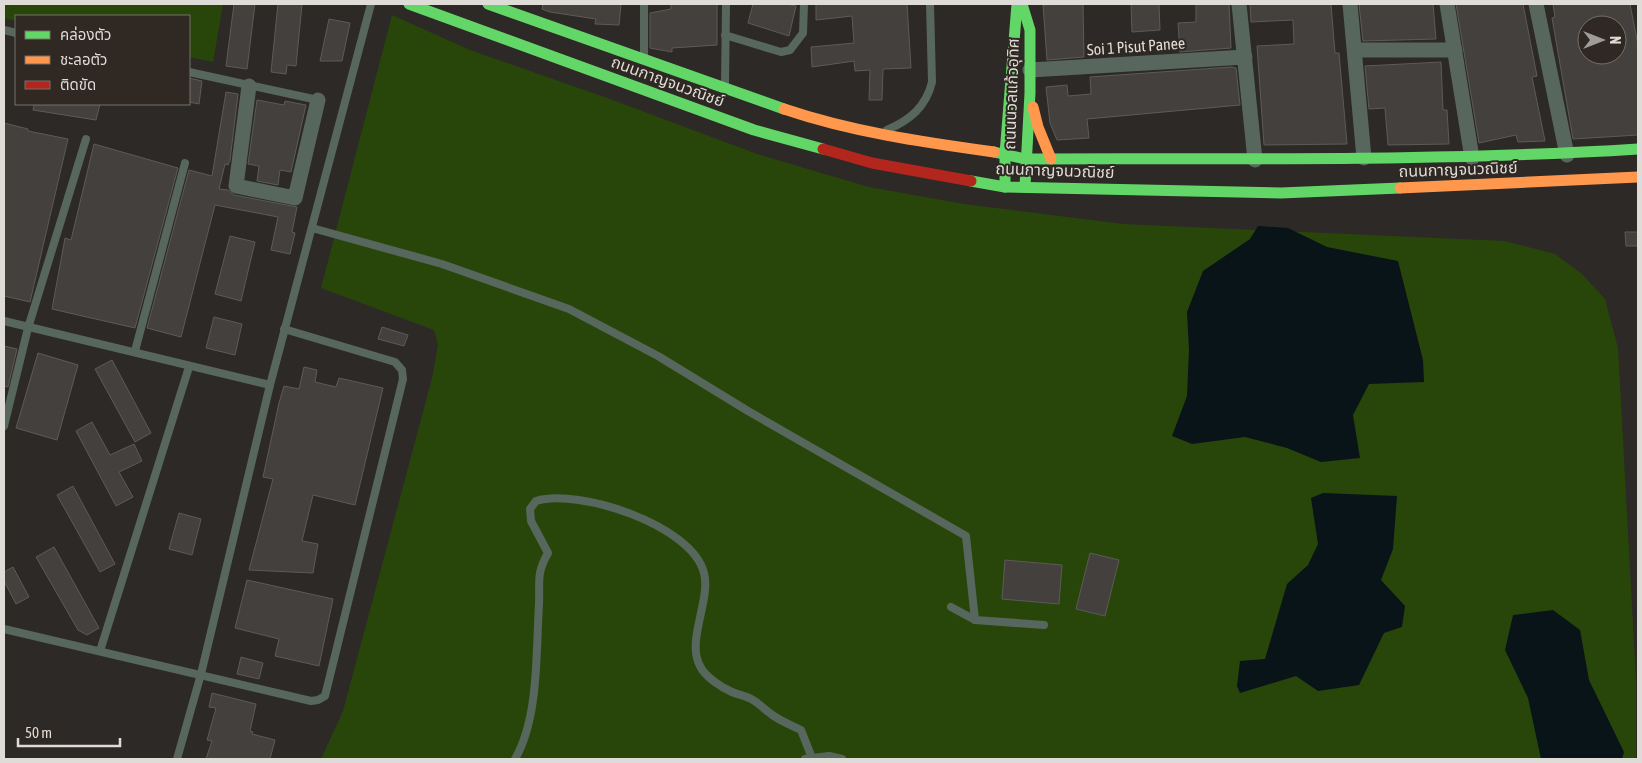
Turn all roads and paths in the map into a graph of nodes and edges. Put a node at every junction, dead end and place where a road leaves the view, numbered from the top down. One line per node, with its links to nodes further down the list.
1 (371, 4): 42 (lane)
2 (409, 4): 41 (main road, ถนนกาญจนวณิชย์)
3 (488, 4): 14 (main road, ถนนกาญจนวณิชย์)
4 (644, 4): 19 (lane)
5 (726, 4): 15 (lane)
6 (804, 4): 15 (lane)
7 (930, 4): 27 (lane)
8 (1016, 4): 26 (main road, ถนนนวลแก้วอุทิศ)
9 (1022, 4): 20 (main road, ถนนนวลแก้วอุทิศ)
10 (1239, 4): 18 (street)
11 (1350, 4): 16 (street)
12 (1447, 4): 17 (street)
13 (1536, 4): 32 (street)
14 (528, 11): 19 (main road, ถนนกาญจนวณิชย์)
15 (725, 35): 23 (lane)
16 (1355, 50): 17 (street); 33 (street)
17 (1455, 50): 34 (street)
18 (1245, 57): 20 (street, Soi 1 Pisut Panee); 37 (street)
19 (644, 61): 23 (main road, ถนนกาญจนวณิชย์)
20 (1030, 70): 24 (main road, ถนนนวลแก้วอุทิศ)
21 (190, 72): 22 (lane)
22 (249, 86): 25 (lane); 25 (street)
23 (725, 89): 27 (main road, ถนนกาญจนวณิชย์)
24 (1030, 92): 35 (main road, ถนนนวลแก้วอุทิศ); 36 (main road)
25 (318, 100)
26 (1008, 116): 29 (main road); 31 (main road, ถนนนวลแก้วอุทิศ)
27 (876, 135): 29 (main road, ถนนกาญจนวณิชย์)
28 (86, 139): 44 (lane)
29 (971, 149): 31 (main road, ถนนกาญจนวณิชย์)
30 (1638, 149): 32 (main road, ถนนกาญจนวณิชย์)
31 (1005, 154): 35 (main road, ถนนกาญจนวณิชย์); 41 (main road, ถนนนวลแก้วอุทิศ)
32 (1568, 155): 34 (main road, ถนนกาญจนวณิชย์)
33 (1364, 158): 34 (main road, ถนนกาญจนวณิชย์); 37 (main road, ถนนกาญจนวณิชย์)
34 (1472, 158)
35 (1024, 159): 36 (main road, ถนนกาญจนวณิชย์); 40 (main road, ถนนนวลแก้วอุทิศ)
36 (1051, 159): 37 (main road, ถนนกาญจนวณิชย์)
37 (1255, 160)
38 (185, 163): 46 (lane)
39 (1638, 178): 40 (main road, ถนนกาญจนวณิชย์)
40 (1025, 186): 41 (main road, ถนนกาญจนวณิชย์)
41 (1006, 187)
42 (312, 228): 45 (lane); 51 (lane)
43 (4, 322): 44 (lane)
44 (28, 328): 46 (lane); 49 (lane)
45 (284, 329): 48 (lane); 55 (lane)
46 (136, 351): 47 (lane)
47 (189, 367): 48 (lane); 54 (lane)
48 (270, 385): 55 (lane)
49 (4, 426)
50 (951, 607): 51 (lane)
51 (975, 620): 52 (lane)
52 (1044, 625)
53 (4, 629): 54 (lane)
54 (100, 652): 55 (lane)
55 (201, 674): 56 (lane)
56 (177, 759)
57 (515, 759): 58 (lane)
58 (808, 759): 59 (lane)
59 (842, 759)

